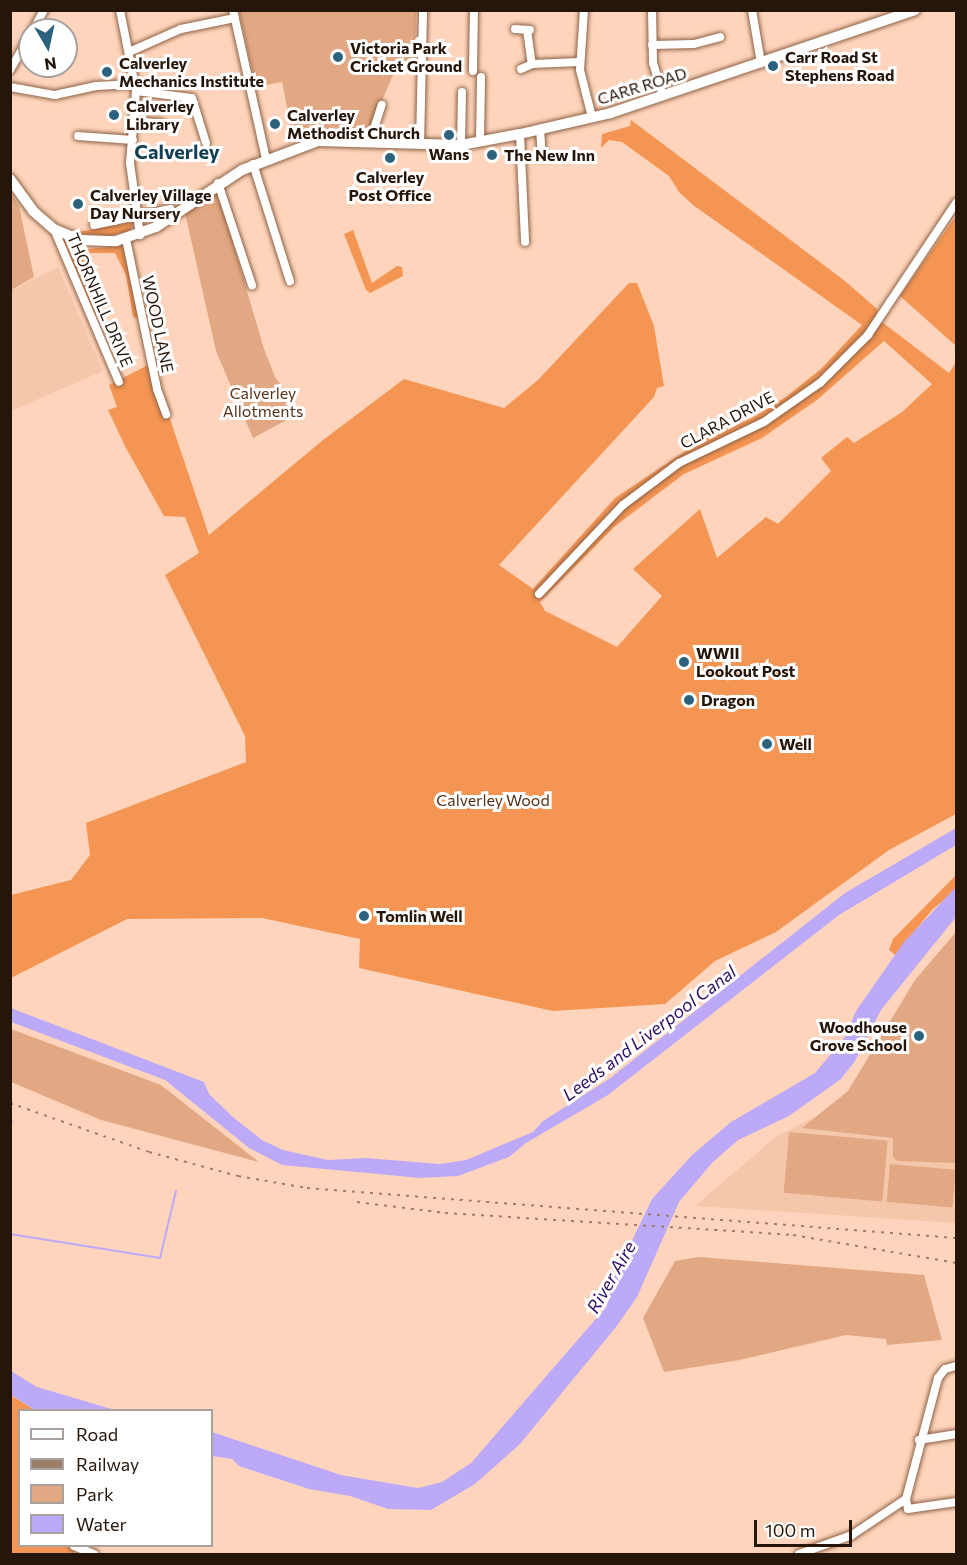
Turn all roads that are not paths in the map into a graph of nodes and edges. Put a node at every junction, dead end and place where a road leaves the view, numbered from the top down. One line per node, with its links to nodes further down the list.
1 (120, 10): 12 (street)
2 (423, 10): 34 (street)
3 (474, 10): 32 (street)
4 (584, 10): 14 (street)
5 (652, 10): 11 (street)
6 (752, 10): 15 (street)
7 (915, 10): 15 (main road, CARR ROAD)
8 (234, 14): 12 (street); 37 (street)
9 (515, 29): 16 (street)
10 (720, 37): 11 (street)
11 (652, 45): 22 (street)
12 (129, 52): 20 (street)
13 (18, 56): 18 (street)
14 (580, 62): 16 (street); 24 (street)
15 (761, 63): 22 (main road, CARR ROAD)
16 (532, 64): 17 (street)
17 (521, 69)
18 (10, 70)
19 (10, 87): 20 (street)
20 (135, 87): 25 (street); 33 (street)
21 (462, 92): 35 (street)
22 (663, 96): 24 (main road, CARR ROAD)
23 (382, 105): 31 (street)
24 (592, 117): 27 (main road, CARR ROAD)
25 (135, 122): 26 (street); 30 (street)
26 (162, 124)
27 (540, 129): 28 (main road, CARR ROAD); 36 (street)
28 (520, 134): 32 (main road, CARR ROAD); 48 (street)
29 (78, 136): 30 (street)
30 (133, 140): 43 (street)
31 (370, 141): 34 (main road, CARR ROAD); 37 (main road, CARR ROAD)
32 (480, 142): 35 (main road, CARR ROAD)
33 (206, 143)
34 (420, 144): 35 (main road, CARR ROAD)
35 (461, 145)
36 (542, 157)
37 (266, 159): 38 (main road, CARR ROAD)
38 (253, 165): 40 (main road, CARR ROAD); 49 (street)
39 (10, 179): 45 (main road, CARR ROAD)
40 (218, 183): 46 (main road, CARR ROAD); 50 (street)
41 (957, 203): 53 (street, CLARA DRIVE)
42 (170, 208): 43 (street)
43 (137, 218): 44 (street); 46 (street)
44 (94, 225)
45 (54, 229): 47 (main road, CARR ROAD); 51 (street, THORNHILL DRIVE)
46 (140, 235): 47 (main road, CARR ROAD)
47 (126, 239): 52 (street, WOOD LANE)
48 (525, 242)
49 (290, 281)
50 (252, 285)
51 (119, 382)
52 (166, 414)
53 (539, 594)
54 (957, 1366): 56 (street)
55 (957, 1434): 56 (street)
56 (919, 1440): 57 (street)
57 (906, 1499): 58 (street); 61 (street)
58 (957, 1502)
59 (78, 1547): 60 (street)
60 (94, 1554)
61 (799, 1554)

